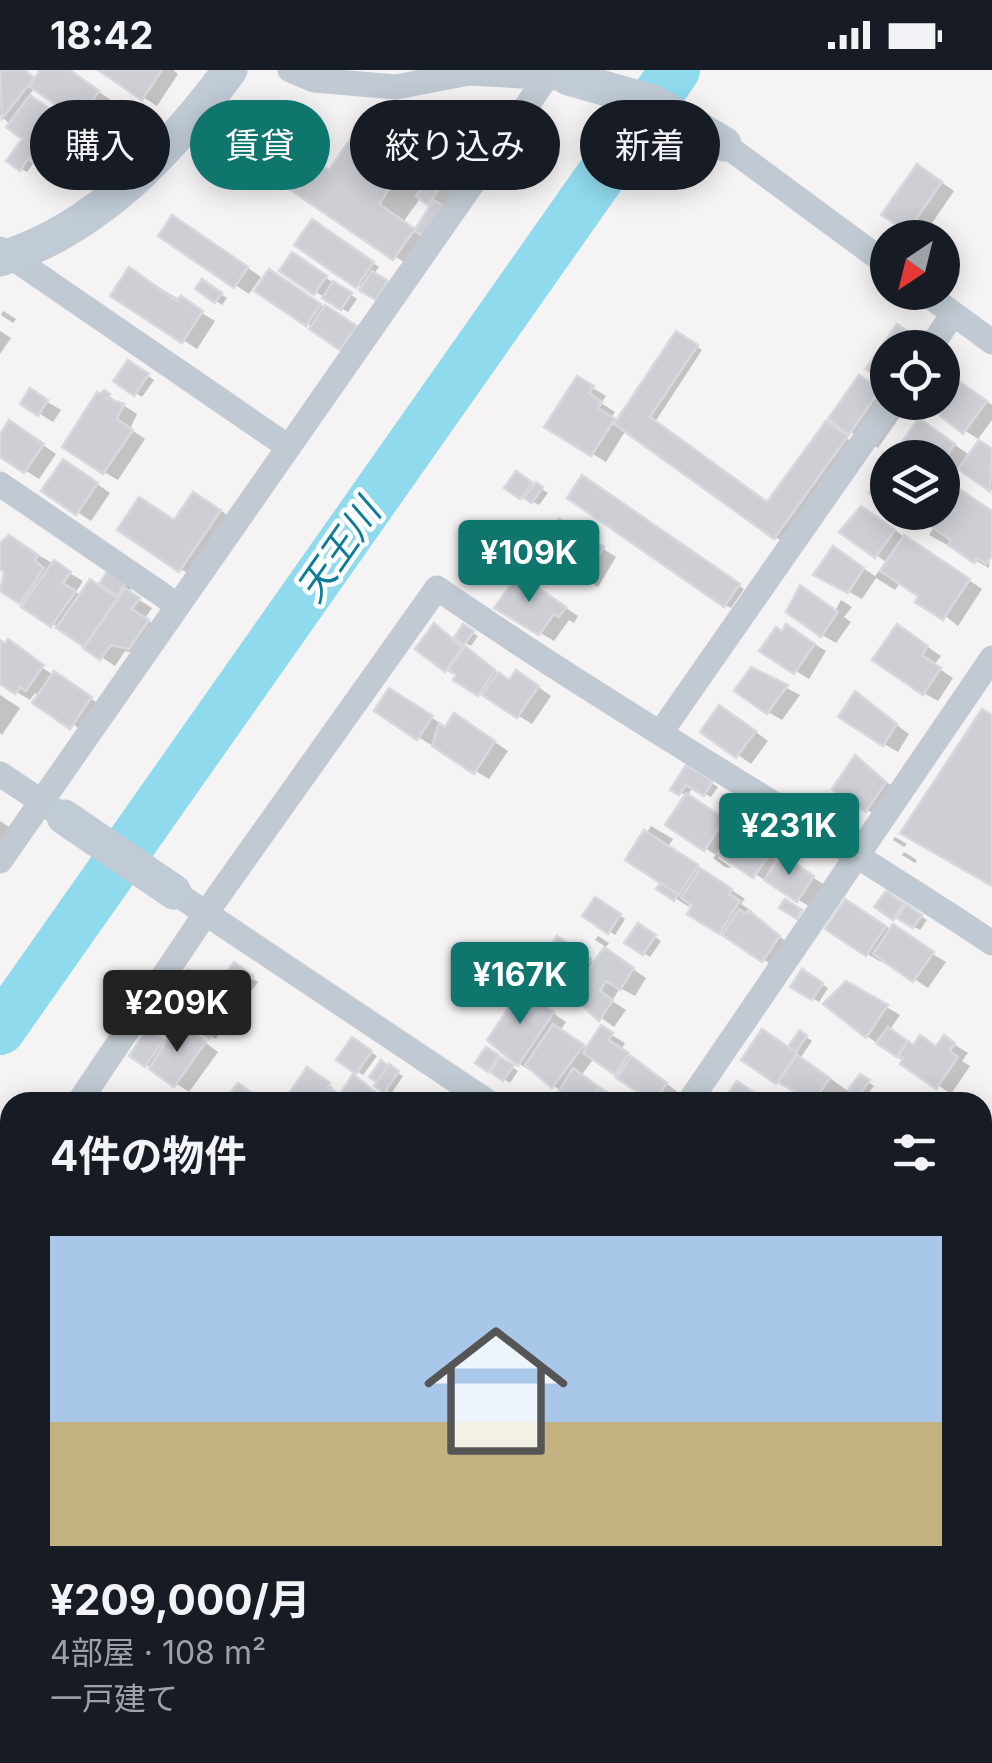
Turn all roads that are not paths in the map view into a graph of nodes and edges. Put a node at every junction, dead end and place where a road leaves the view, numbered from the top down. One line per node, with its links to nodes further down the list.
1 (230, 70): 6 (street)
2 (290, 70): 3 (street)
3 (557, 78): 4 (street); 12 (street)
4 (724, 144): 5 (street)
5 (870, 252)
6 (4, 255): 12 (street)
7 (948, 310): 8 (street)
8 (953, 314): 9 (street); 10 (street)
9 (942, 330)
10 (992, 342)
11 (878, 420): 16 (street)
12 (287, 446): 14 (street)
13 (0, 484): 14 (street)
14 (177, 605): 18 (street)
15 (992, 658): 19 (street)
16 (661, 732): 19 (street); 22 (street)
17 (0, 774): 18 (street)
18 (53, 809): 20 (street); 21 (street)
19 (858, 854): 23 (street); 26 (street)
20 (0, 861)
21 (174, 892): 22 (street)
22 (206, 913): 24 (street); 25 (street)
23 (992, 943)
24 (87, 1092)
25 (473, 1092)
26 (696, 1092)

